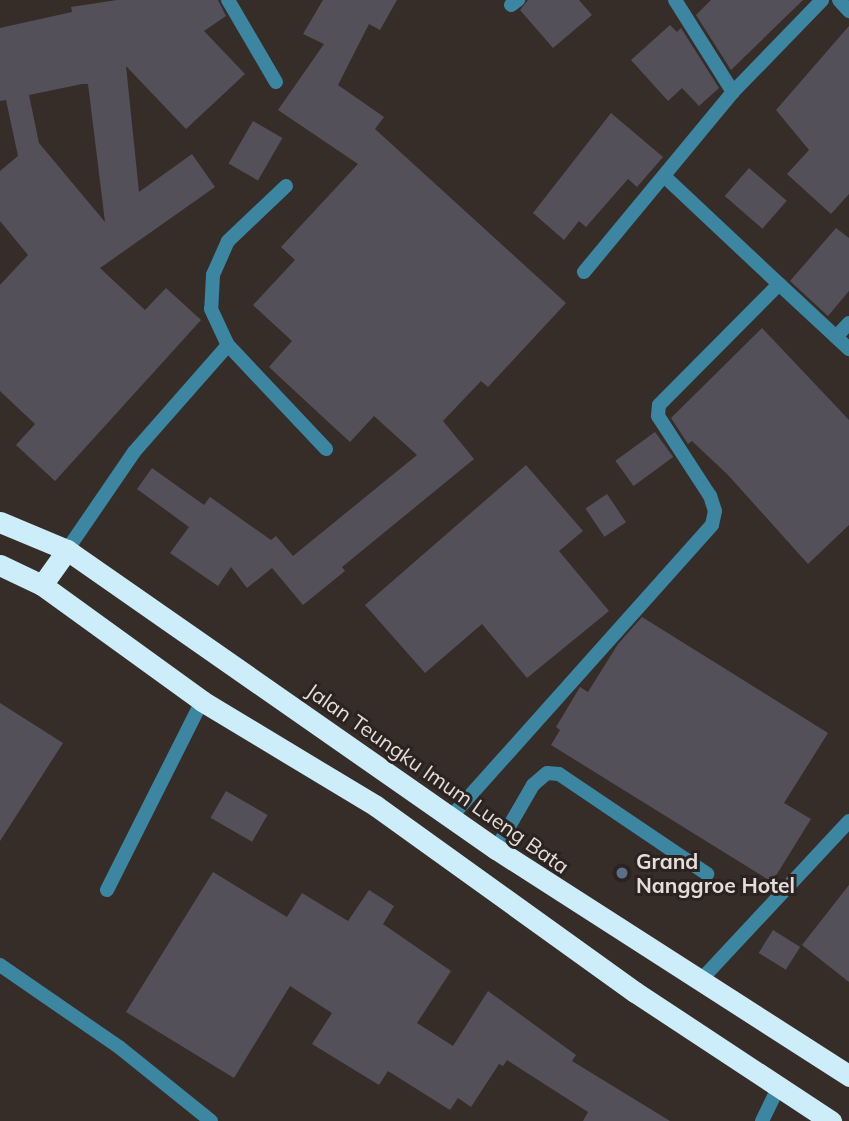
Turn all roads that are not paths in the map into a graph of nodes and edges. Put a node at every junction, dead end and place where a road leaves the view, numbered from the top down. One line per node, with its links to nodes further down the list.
1 (228, 0): 6 (street)
2 (675, 0): 7 (street)
3 (822, 0): 7 (street)
4 (839, 0): 5 (street)
5 (849, 11)
6 (276, 82)
7 (733, 92): 8 (street)
8 (664, 176): 10 (street); 11 (street)
9 (286, 186): 14 (street)
10 (584, 272)
11 (779, 284): 13 (street); 22 (street)
12 (849, 323): 13 (street)
13 (836, 337): 15 (street)
14 (228, 345): 16 (street); 18 (street)
15 (849, 349)
16 (326, 449)
17 (0, 522): 18 (highway, Jalan Teungku Imum Lueng Bata)
18 (67, 551): 20 (highway); 22 (highway, Jalan Teungku Imum Lueng Bata)
19 (0, 565): 20 (highway)
20 (42, 585): 21 (highway)
21 (202, 701): 26 (street); 30 (highway)
22 (450, 818): 24 (highway, Jalan Teungku Imum Lueng Bata)
23 (849, 821): 28 (street)
24 (496, 849): 25 (street); 28 (highway, Jalan Teungku Imum Lueng Bata)
25 (707, 874)
26 (107, 890)
27 (0, 965): 31 (street)
28 (699, 982): 29 (highway, Jalan Teungku Imum Lueng Bata)
29 (849, 1076)
30 (778, 1088): 32 (street); 33 (highway)
31 (211, 1121)
32 (762, 1121)
33 (831, 1121)

